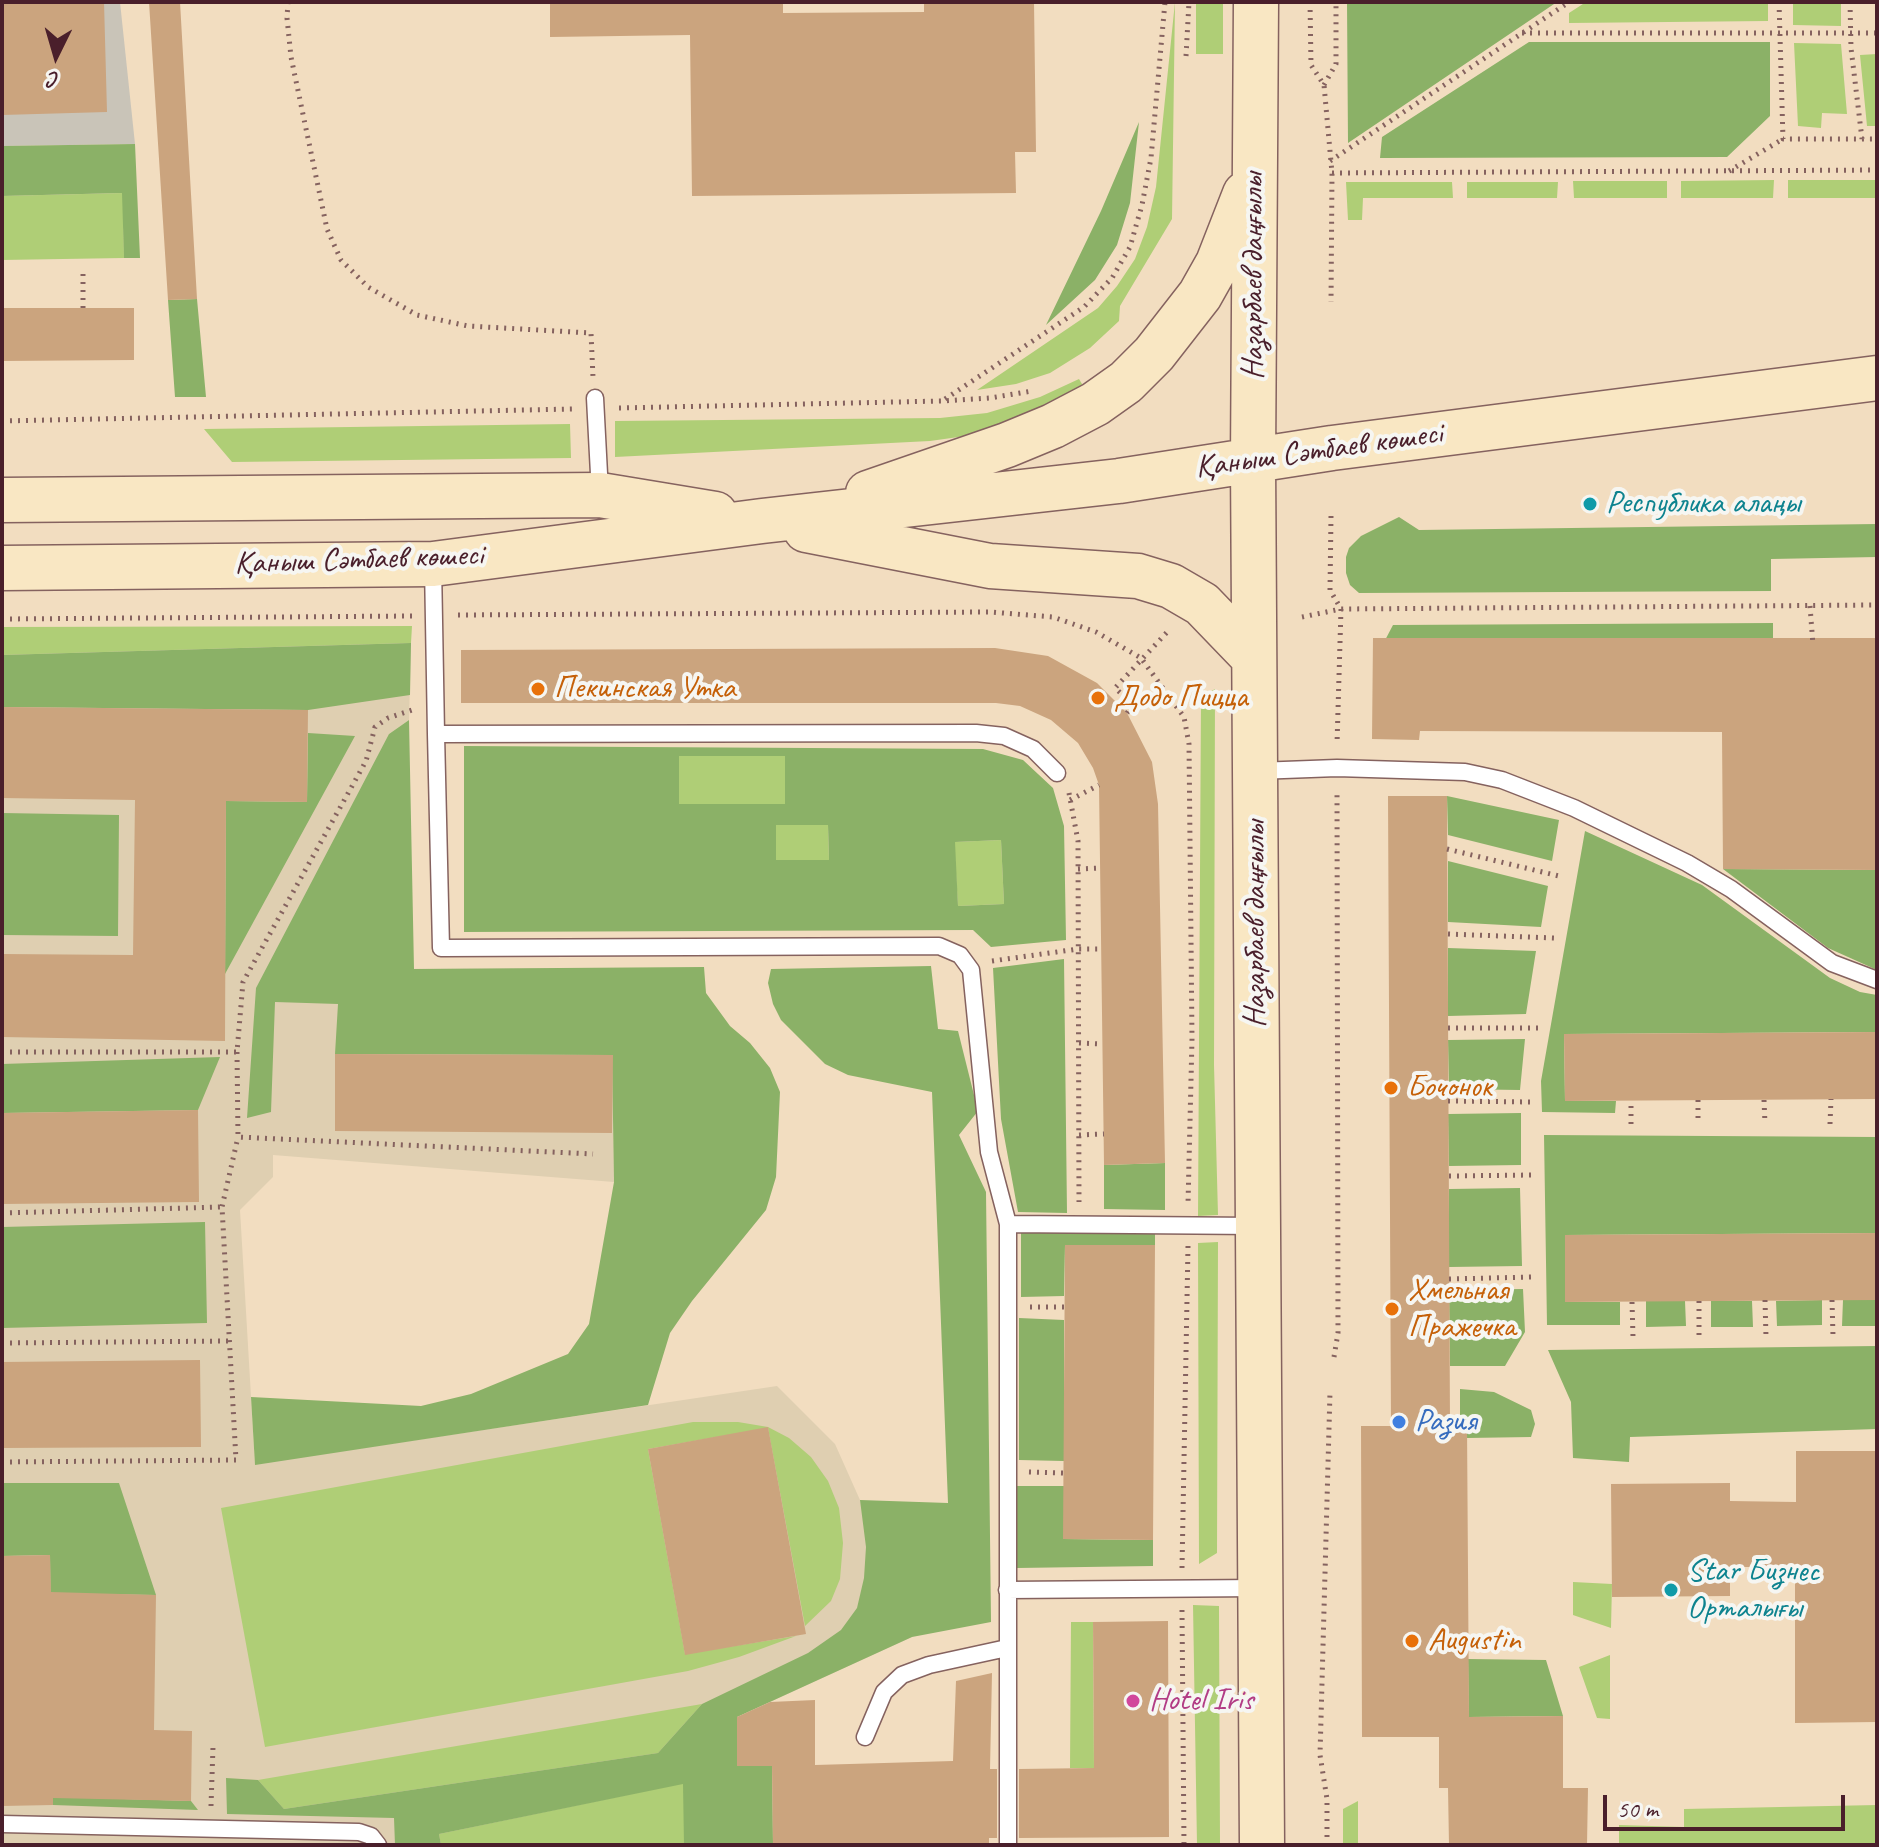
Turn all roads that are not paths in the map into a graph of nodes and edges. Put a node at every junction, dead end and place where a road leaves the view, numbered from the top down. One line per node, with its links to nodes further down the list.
1 (1256, 2): 2 (main road, Назарбаев даңғылы)
2 (1255, 168): 5 (main road, Назарбаев даңғылы); 8 (main road, Қаныш Сәтбаев көшесі)
3 (1877, 378): 5 (main road, Қаныш Сәтбаев көшесі)
4 (595, 403): 6 (lane)
5 (1253, 462): 8 (main road, Қаныш Сәтбаев көшесі); 11 (main road, Назарбаев даңғылы)
6 (600, 495): 7 (main road, Қаныш Сәтбаев көшесі); 8 (main road, Қаныш Сәтбаев көшесі)
7 (2, 500)
8 (762, 521): 9 (main road, Қаныш Сәтбаев көшесі); 11 (main road)
9 (433, 564): 10 (main road, Қаныш Сәтбаев көшесі); 12 (lane)
10 (2, 568)
11 (1254, 658): 13 (main road, Назарбаев даңғылы)
12 (436, 734): 14 (lane); 16 (lane)
13 (1255, 771): 15 (lane); 17 (main road, Назарбаев даңғылы)
14 (1057, 773)
15 (1877, 980)
16 (1008, 1224): 17 (lane); 19 (lane)
17 (1258, 1226): 18 (main road, Назарбаев даңғылы)
18 (1261, 1588): 19 (lane); 25 (main road, Назарбаев даңғылы)
19 (1007, 1590): 20 (lane)
20 (1007, 1648): 21 (lane); 24 (lane)
21 (865, 1737)
22 (2, 1824): 23 (lane)
23 (378, 1845)
24 (1008, 1845)
25 (1262, 1845)

